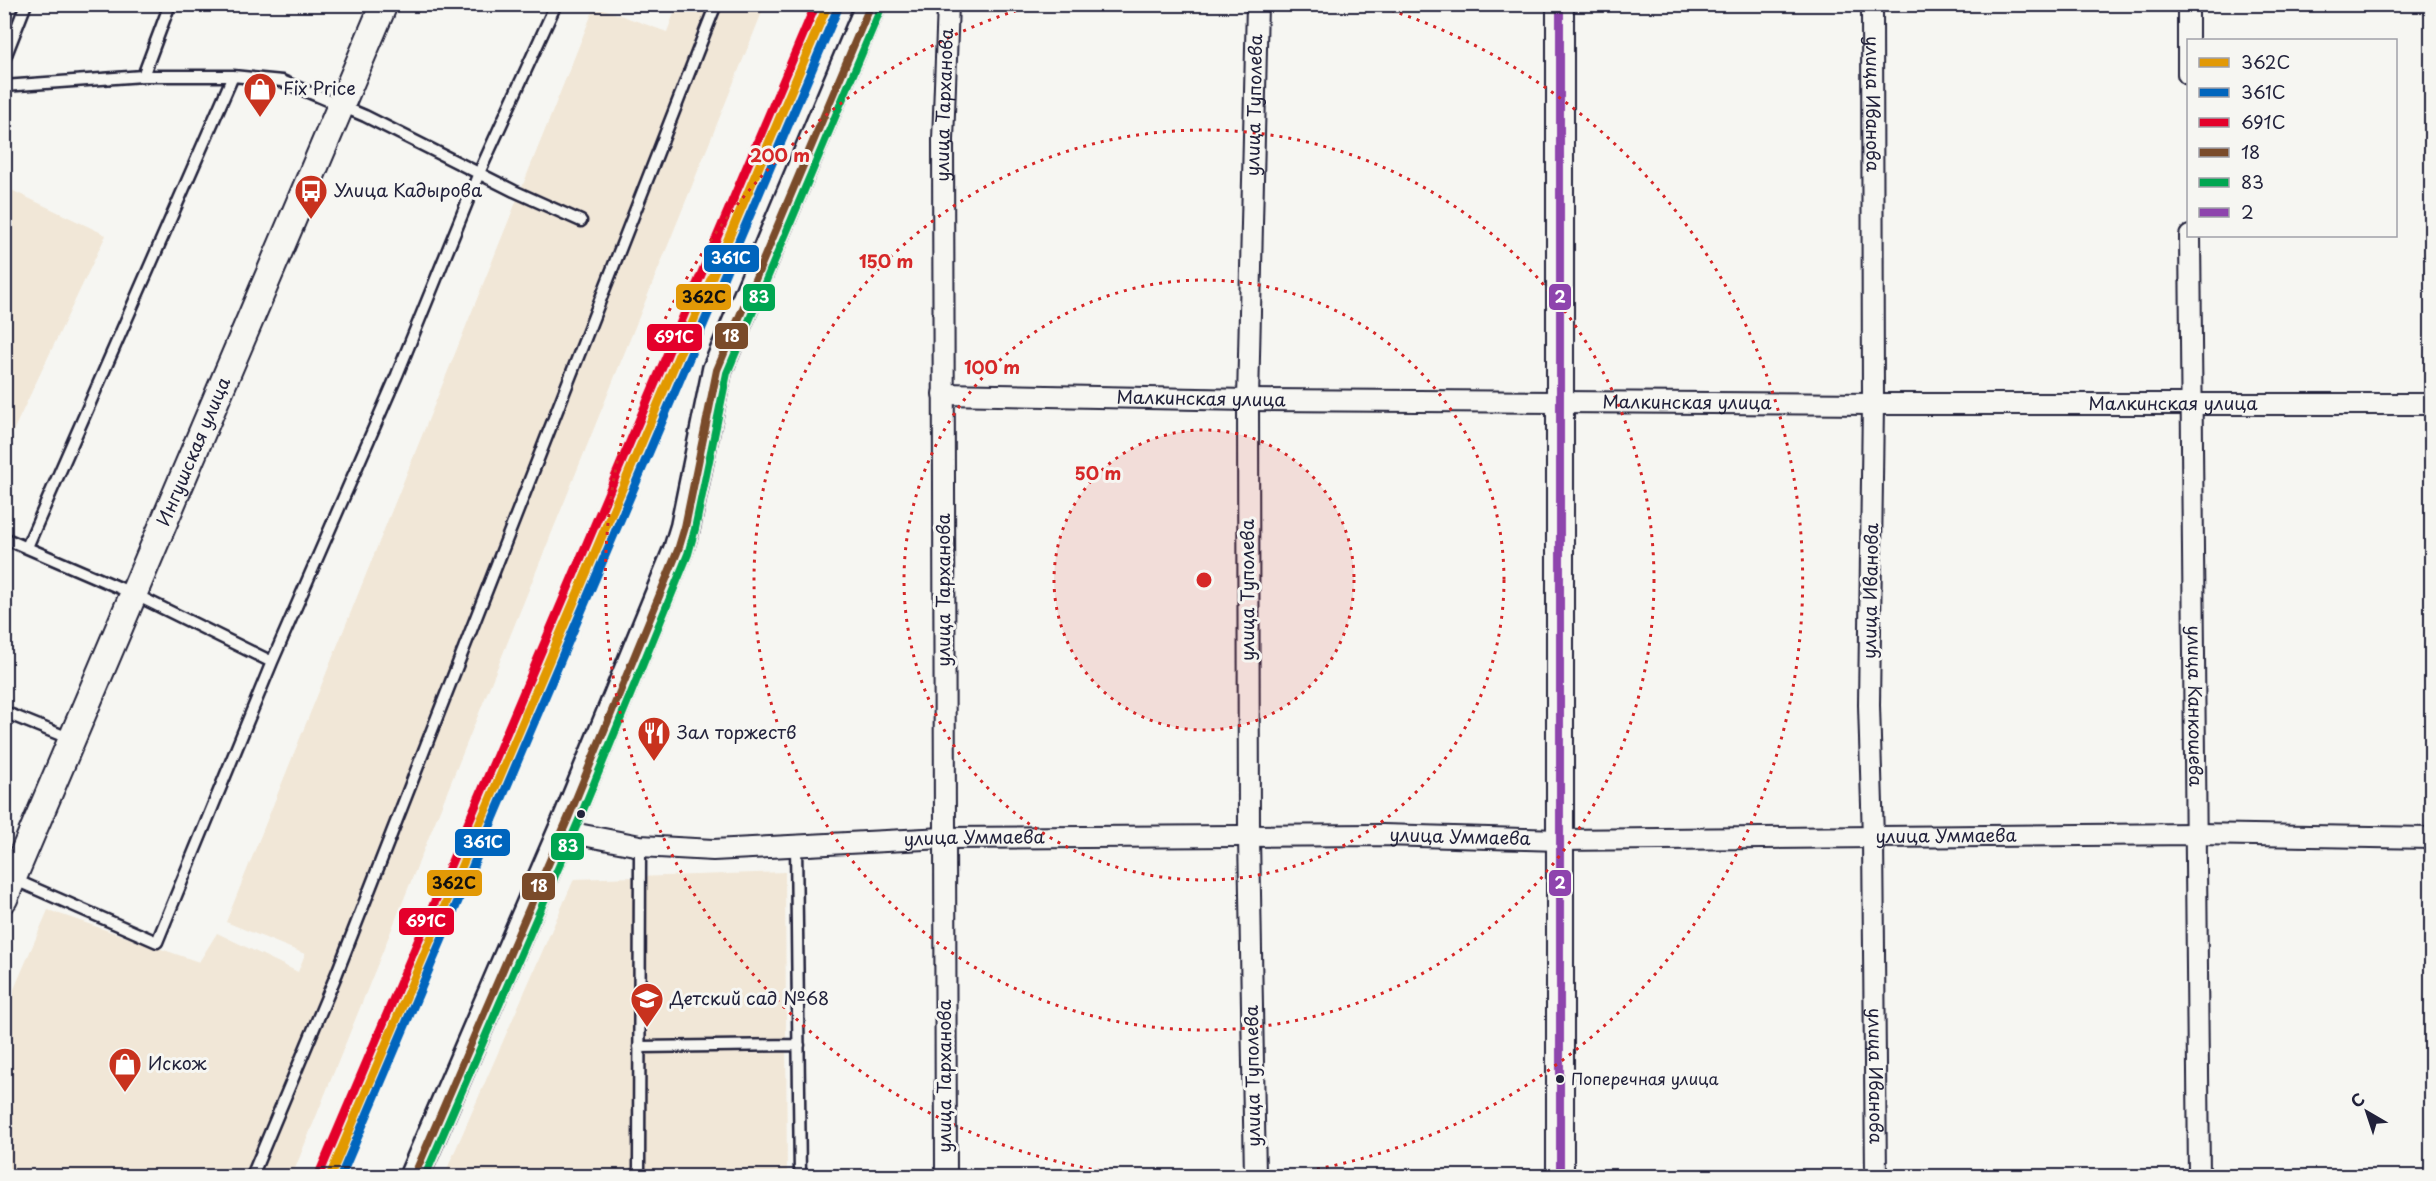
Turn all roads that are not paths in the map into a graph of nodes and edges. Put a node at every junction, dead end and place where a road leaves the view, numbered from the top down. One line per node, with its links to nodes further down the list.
1 (26, 4): 13 (lane)
2 (170, 4): 14 (lane)
3 (384, 4): 17 (street, Ингушская улица)
4 (556, 4): 18 (lane)
5 (716, 4): 45 (lane)
6 (872, 4): 33 (main road)
7 (948, 4): 21 (street, улица Тарханова)
8 (1257, 4): 22 (street, улица Туполева)
9 (1560, 4): 23 (street)
10 (1872, 4): 25 (street, улица Иванова)
11 (2188, 4): 12 (street)
12 (2188, 39)
13 (4, 60)
14 (142, 76): 15 (lane); 16 (lane)
15 (233, 76): 17 (lane); 28 (lane)
16 (4, 86)
17 (341, 107): 18 (lane); 29 (street, Ингушская улица)
18 (479, 173): 19 (lane); 30 (lane)
19 (581, 221)
20 (2190, 237): 24 (street, улица Канкошева)
21 (943, 394): 22 (street, Малкинская улица); 36 (street, улица Тарханова)
22 (1248, 400): 23 (street, Малкинская улица); 35 (street, улица Туполева)
23 (1560, 400): 25 (street, Малкинская улица); 39 (street)
24 (2192, 403): 25 (street, Малкинская улица); 26 (street, Малкинская улица); 34 (street, улица Канкошева)
25 (1873, 404): 37 (street, улица Иванова)
26 (2432, 404)
27 (4, 538): 28 (lane)
28 (27, 547): 29 (lane)
29 (134, 594): 30 (lane); 32 (street, Ингушская улица)
30 (272, 662): 42 (lane)
31 (4, 712): 32 (lane)
32 (73, 739): 42 (street, Ингушская улица)
33 (562, 831): 41 (street, улица Уммаева); 46 (main road)
34 (2197, 834): 37 (street, улица Уммаева); 38 (street, улица Уммаева); 53 (street, улица Канкошева)
35 (1250, 837): 36 (street, улица Уммаева); 39 (street, улица Уммаева); 50 (street, улица Туполева)
36 (944, 838): 40 (street, улица Уммаева); 49 (street, улица Тарханова)
37 (1873, 838): 39 (street, улица Уммаева); 52 (street, улица Иванова)
38 (2432, 838)
39 (1559, 840): 51 (street)
40 (796, 844): 41 (street, улица Уммаева); 43 (lane)
41 (640, 846): 44 (lane)
42 (8, 886)
43 (799, 1045): 44 (lane); 48 (lane)
44 (639, 1047): 47 (lane)
45 (252, 1176)
46 (414, 1176)
47 (639, 1176)
48 (800, 1176)
49 (945, 1176)
50 (1255, 1176)
51 (1560, 1176)
52 (1876, 1176)
53 (2199, 1176)

